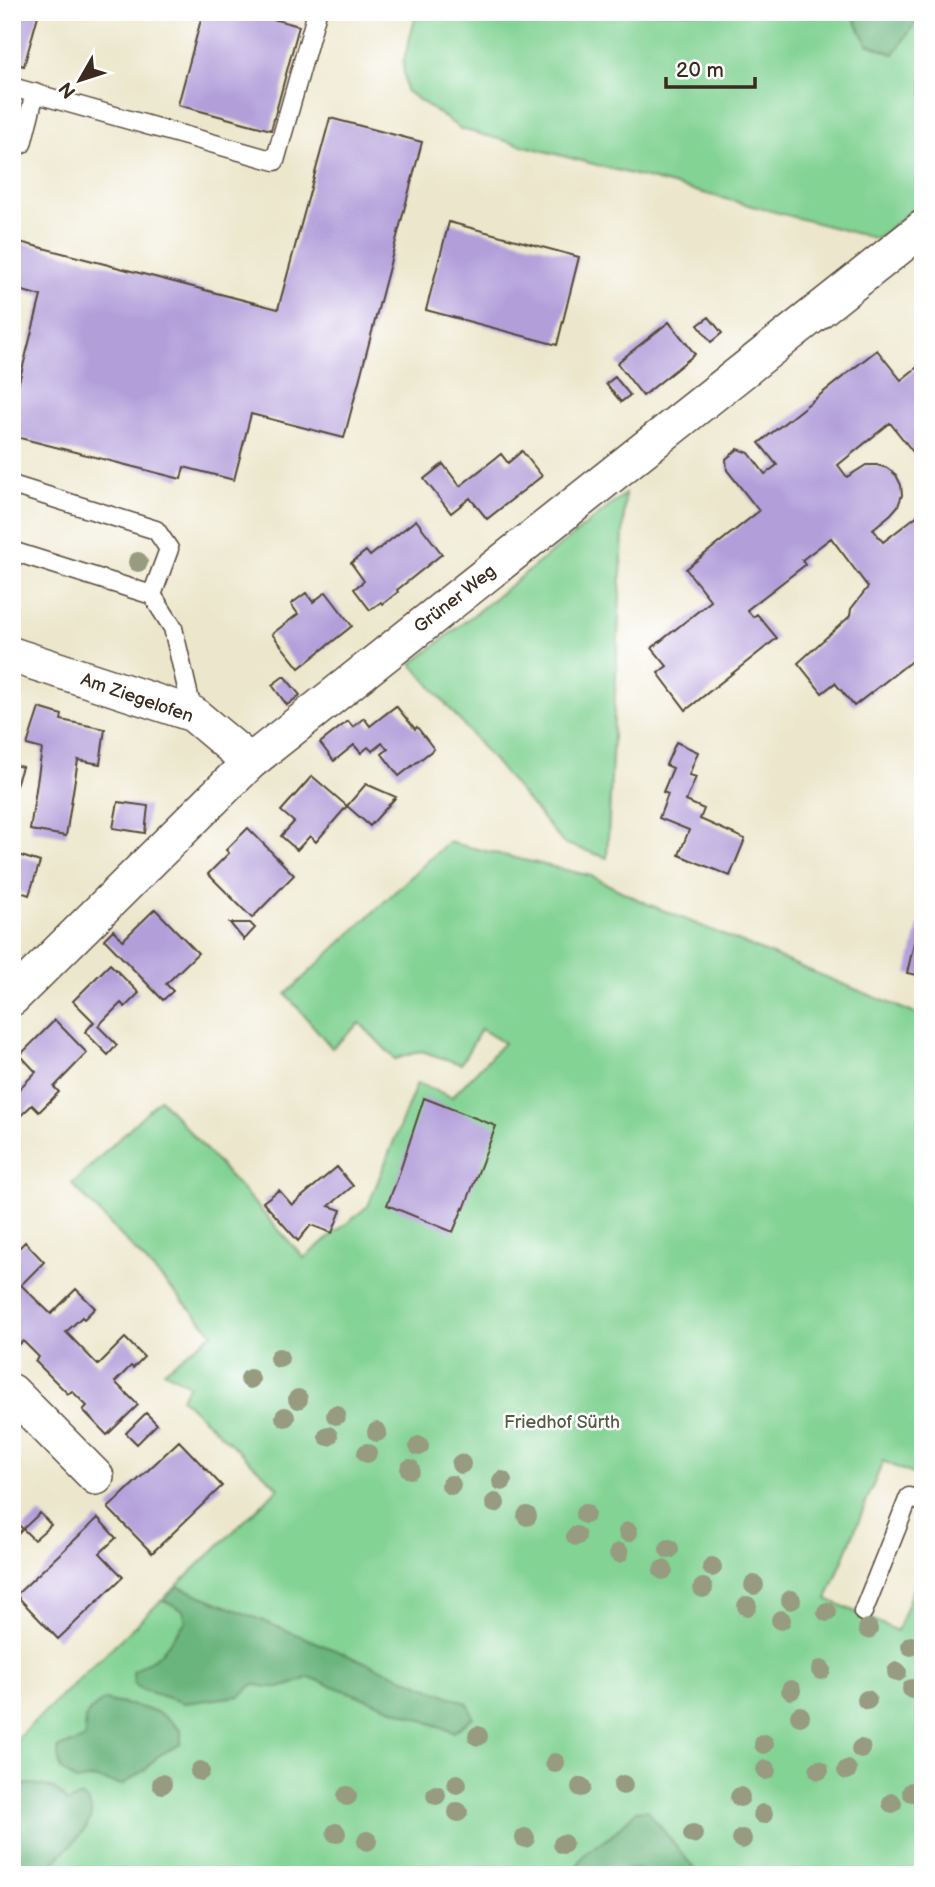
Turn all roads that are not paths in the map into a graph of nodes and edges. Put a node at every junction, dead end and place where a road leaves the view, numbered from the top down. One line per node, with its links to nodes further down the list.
1 (317, 12): 3 (lane)
2 (12, 87): 3 (lane)
3 (35, 93): 4 (lane)
4 (12, 142)
5 (923, 228): 11 (street, Grüner Weg)
6 (12, 485): 8 (lane)
7 (12, 551): 8 (lane)
8 (152, 595): 10 (lane)
9 (12, 656): 10 (street, Am Ziegelofen)
10 (194, 714): 11 (street, Am Ziegelofen)
11 (250, 762): 12 (street, Grüner Weg)
12 (12, 998)
13 (12, 1392): 14 (street)
14 (96, 1477)
15 (923, 1502): 16 (lane)
16 (863, 1612)

